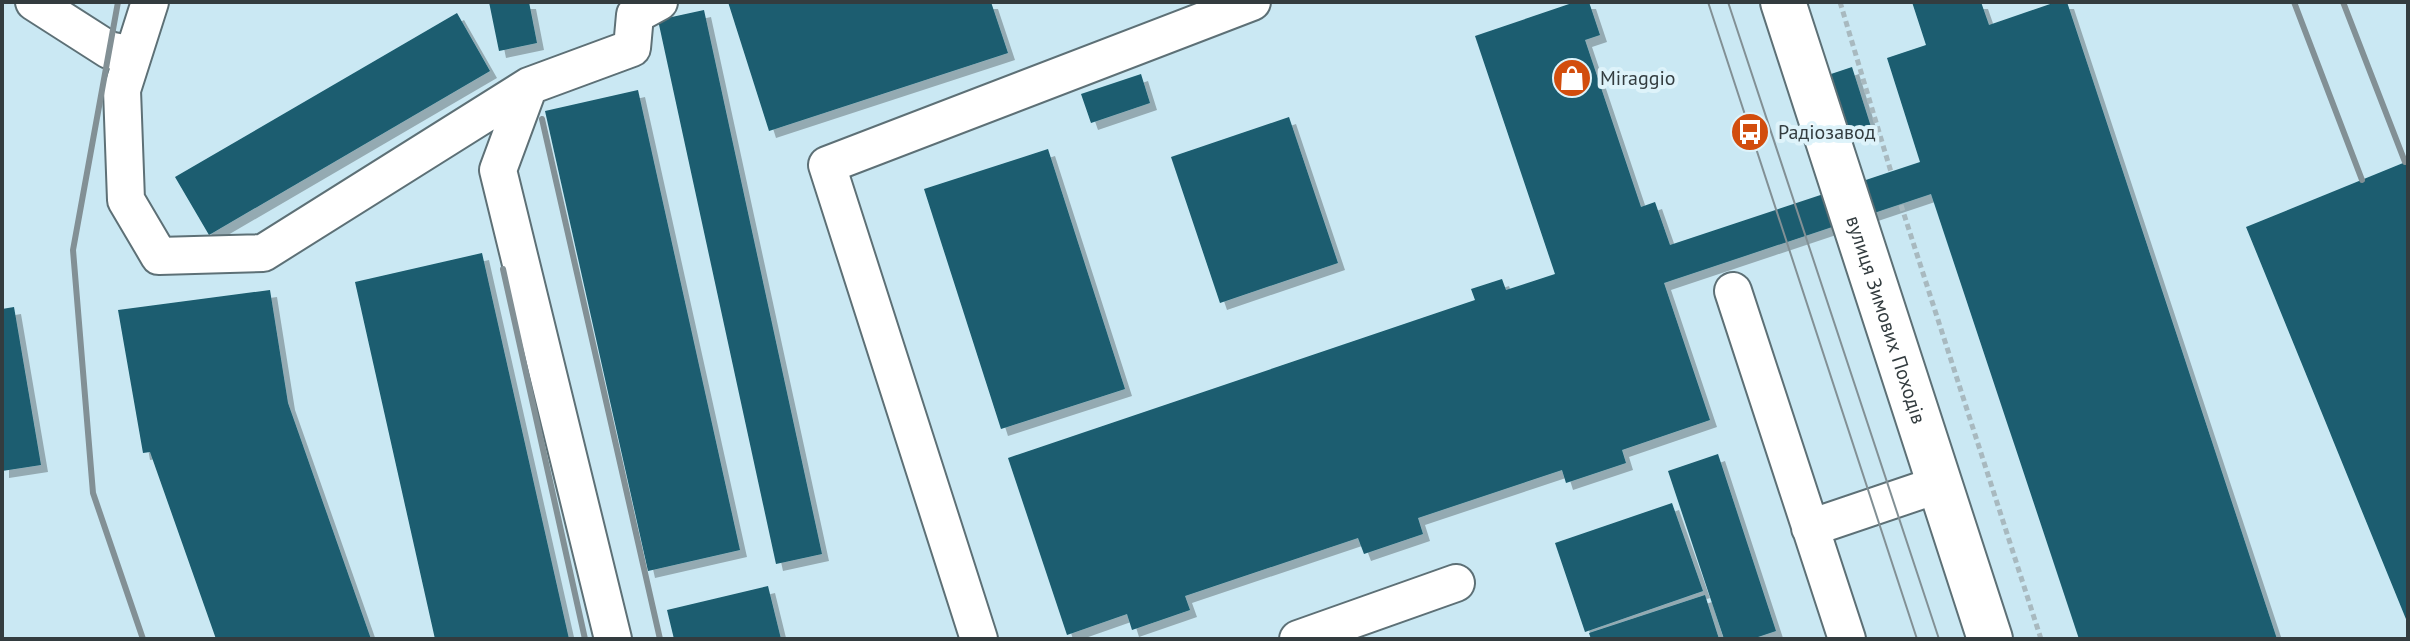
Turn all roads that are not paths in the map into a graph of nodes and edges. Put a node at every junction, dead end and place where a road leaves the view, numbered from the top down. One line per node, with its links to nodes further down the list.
1 (34, 2): 6 (lane)
2 (150, 2): 6 (lane)
3 (659, 2): 7 (lane)
4 (1252, 2): 13 (lane)
5 (1783, 2): 9 (main road, вулиця Зимових Походів)
6 (133, 55): 7 (lane)
7 (529, 86): 12 (lane)
8 (1733, 291): 10 (lane)
9 (1940, 484): 10 (lane); 16 (main road, вулиця Зимових Походів)
10 (1810, 528): 15 (lane)
11 (1456, 583): 14 (lane)
12 (613, 639)
13 (979, 639)
14 (1298, 639)
15 (1847, 639)
16 (1990, 639)

